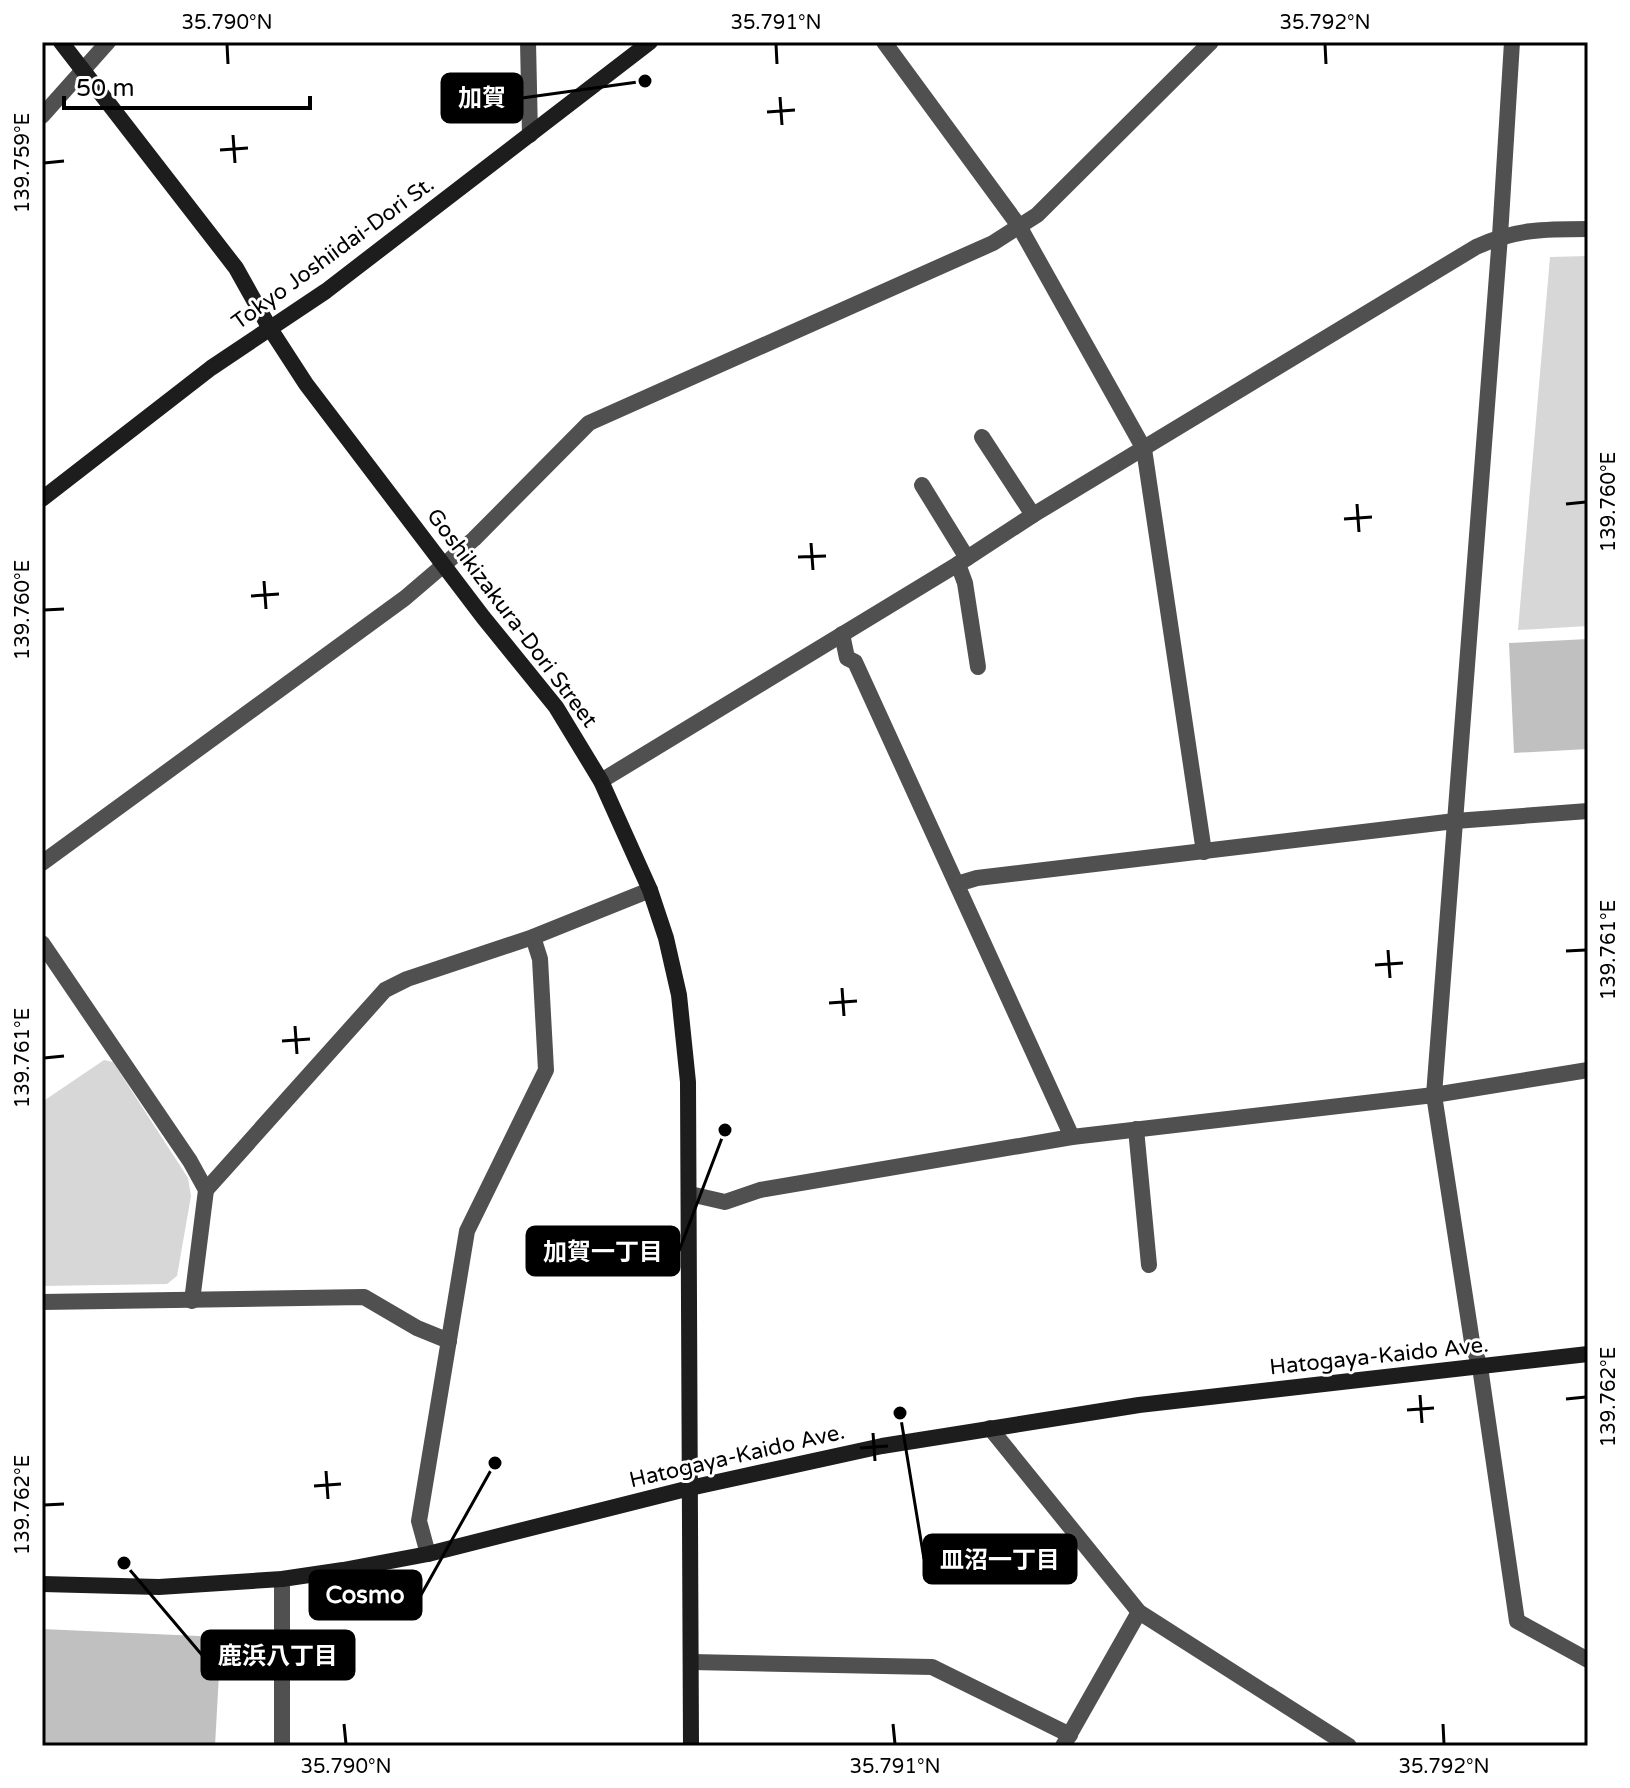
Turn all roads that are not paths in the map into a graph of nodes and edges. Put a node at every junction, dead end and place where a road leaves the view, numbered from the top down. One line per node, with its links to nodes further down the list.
1 (61, 42): 8 (street, Goshikizakura-Dori Street)
2 (108, 42): 8 (street)
3 (528, 42): 10 (street)
4 (650, 42): 10 (street, Tokyo Joshiidai-Dori St.)
5 (884, 42): 11 (street)
6 (1211, 42): 11 (street)
7 (1512, 42): 13 (street)
8 (84, 71): 9 (street); 14 (street, Goshikizakura-Dori Street)
9 (42, 116)
10 (530, 135): 14 (street, Tokyo Joshiidai-Dori St.)
11 (1019, 226): 16 (street); 21 (street)
12 (1588, 229): 13 (street)
13 (1500, 236): 16 (street); 26 (street)
14 (269, 327): 18 (street, Tokyo Joshiidai-Dori St.); 21 (street, Goshikizakura-Dori Street)
15 (982, 437): 19 (street)
16 (1144, 449): 19 (street); 27 (street)
17 (922, 485): 20 (street)
18 (42, 499)
19 (1033, 515): 20 (street)
20 (962, 561): 22 (street); 23 (street)
21 (444, 564): 24 (street, Goshikizakura-Dori Street); 28 (street)
22 (842, 634): 24 (street); 29 (street)
23 (978, 667)
24 (601, 781): 30 (street, Goshikizakura-Dori Street)
25 (1588, 811): 26 (street)
26 (1455, 821): 27 (street); 34 (street)
27 (1204, 852): 29 (street)
28 (42, 863)
29 (957, 884): 36 (street)
30 (650, 890): 31 (street); 38 (street, Goshikizakura-Dori Street)
31 (533, 937): 37 (street); 42 (street)
32 (42, 943): 37 (street)
33 (1588, 1070): 34 (street)
34 (1434, 1095): 35 (street); 44 (street)
35 (1136, 1129): 36 (street); 39 (street)
36 (1072, 1137): 38 (street)
37 (206, 1190): 40 (street)
38 (690, 1194): 46 (street, Goshikizakura-Dori Street)
39 (1149, 1265)
40 (192, 1301): 41 (street); 42 (street)
41 (42, 1302)
42 (449, 1341): 47 (street)
43 (1588, 1354): 44 (street, Hatogaya-Kaido Ave.)
44 (1480, 1367): 45 (street, Hatogaya-Kaido Ave.); 51 (street)
45 (990, 1428): 46 (street, Hatogaya-Kaido Ave.); 50 (street)
46 (690, 1488): 47 (street, Hatogaya-Kaido Ave.); 52 (street, Goshikizakura-Dori Street)
47 (428, 1554): 48 (street, Hatogaya-Kaido Ave.)
48 (282, 1579): 49 (street, Hatogaya-Kaido Ave.); 55 (street)
49 (42, 1584)
50 (1139, 1612): 53 (street); 54 (street)
51 (1588, 1660)
52 (691, 1662): 53 (street); 56 (street, Goshikizakura-Dori Street)
53 (1067, 1740)
54 (1339, 1743)
55 (282, 1746)
56 (691, 1746)

